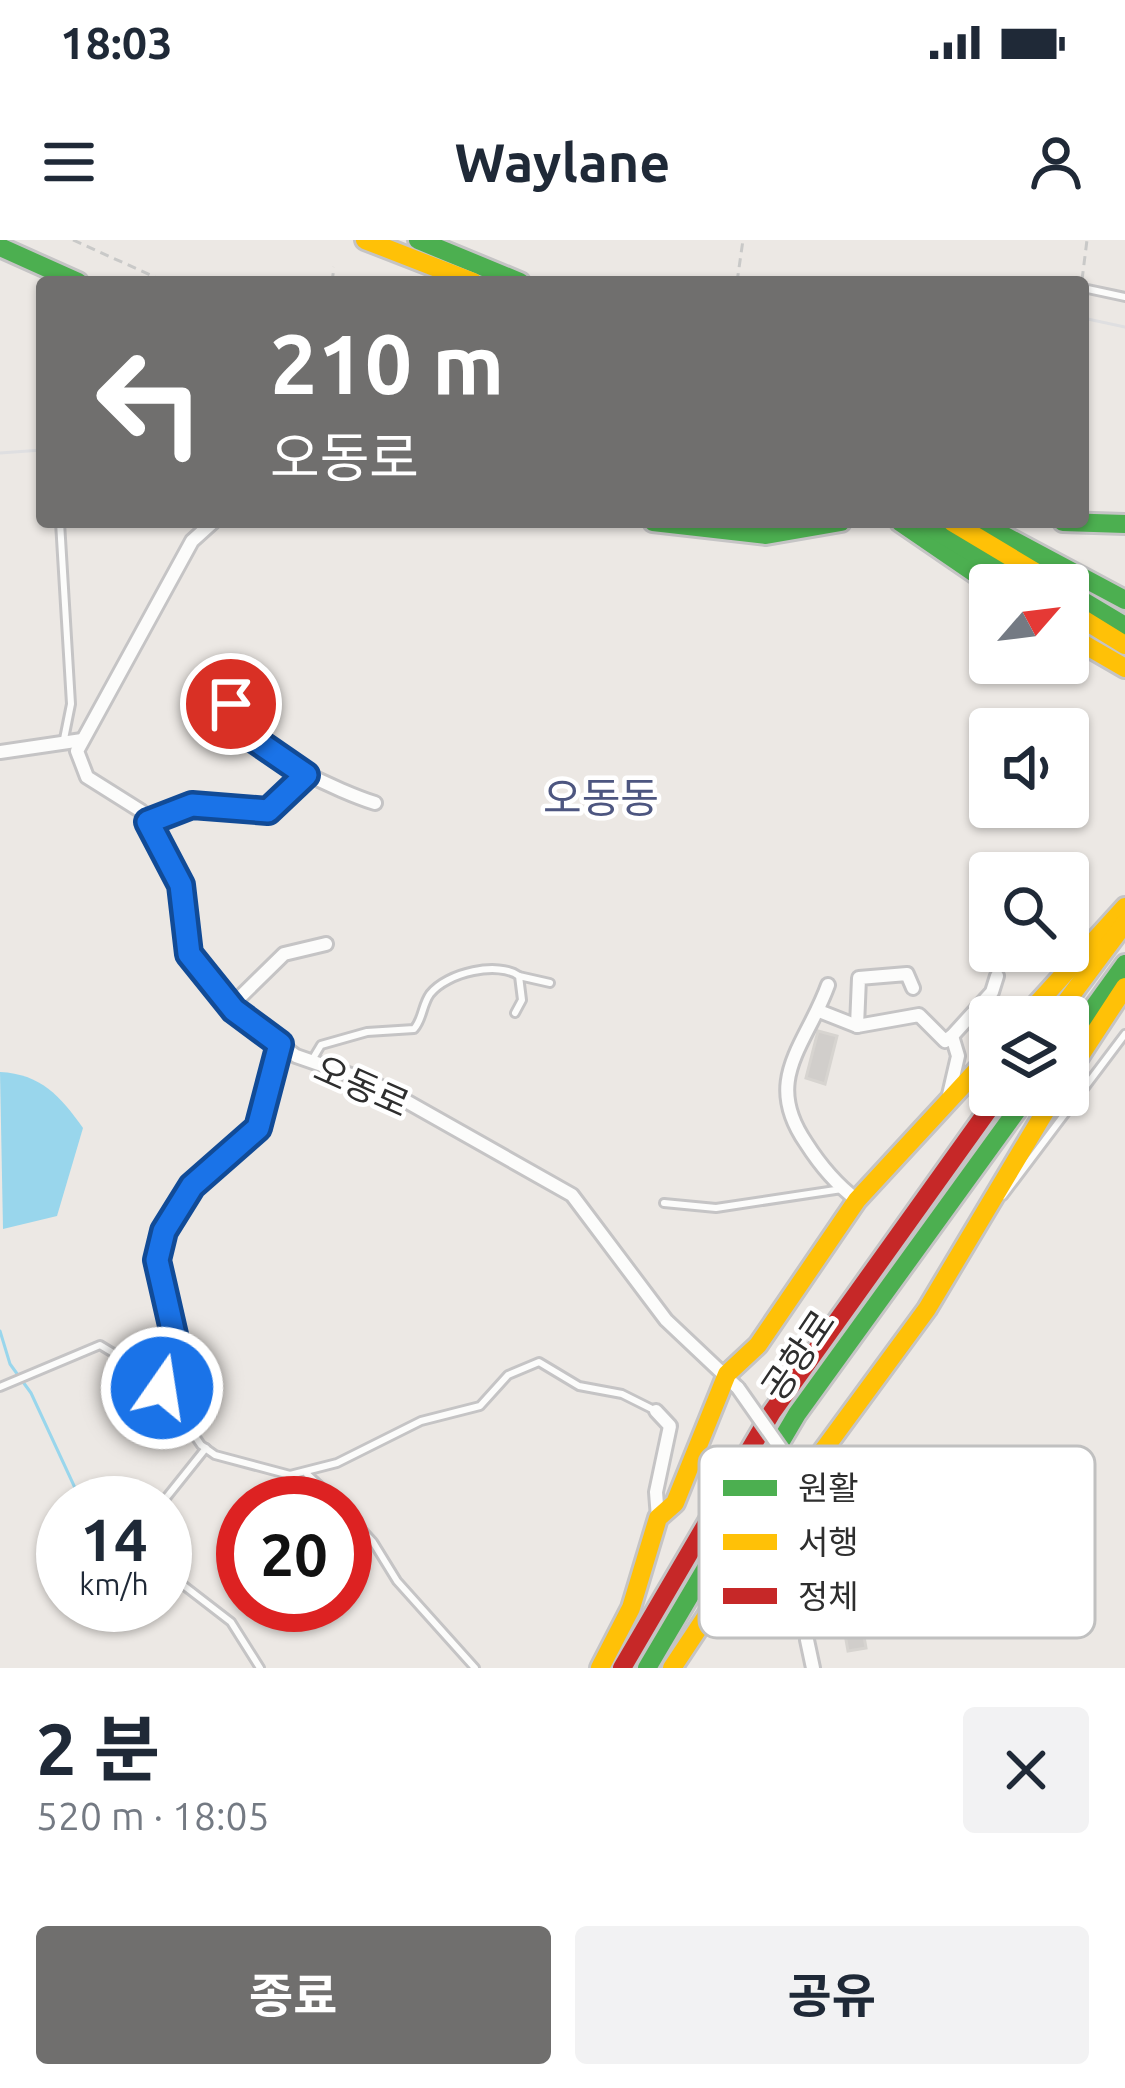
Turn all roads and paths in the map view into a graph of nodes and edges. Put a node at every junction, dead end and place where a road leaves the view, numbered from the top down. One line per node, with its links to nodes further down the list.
1 (73, 240): 10 (path)
2 (365, 240): 8 (main road)
3 (418, 240): 8 (main road)
4 (743, 240): 12 (path)
5 (1087, 240): 13 (path)
6 (0, 247): 9 (main road)
7 (334, 267): 11 (path)
8 (477, 274)
9 (65, 276)
10 (153, 276)
11 (333, 276)
12 (738, 276)
13 (1084, 276)
14 (1089, 287): 15 (lane)
15 (1125, 297)
16 (1089, 523): 17 (main road)
17 (1125, 524)
18 (60, 528): 37 (lane)
19 (207, 528): 38 (street)
20 (705, 528): 21 (main road)
21 (806, 528)
22 (915, 528): 28 (main road)
23 (918, 528): 26 (main road)
24 (962, 528): 27 (main road)
25 (990, 528): 29 (main road)
26 (986, 564)
27 (1022, 564)
28 (969, 568)
29 (1125, 600)
30 (1089, 605): 32 (main road)
31 (1089, 623): 33 (main road)
32 (1125, 626)
33 (1125, 645)
34 (1089, 647): 35 (main road)
35 (1125, 668)
36 (234, 681): 40 (street)
37 (64, 740): 38 (street); 39 (street)
38 (82, 740): 42 (street, 오동로)
39 (0, 752)
40 (306, 775): 41 (street); 42 (street)
41 (375, 803)
42 (148, 822): 55 (street, 오동로)
43 (1125, 907): 53 (main road)
44 (1125, 923): 54 (main road)
45 (326, 944): 55 (street)
46 (1125, 964): 58 (main road)
47 (519, 976): 49 (lane); 57 (lane); 64 (lane)
48 (998, 976): 61 (street)
49 (550, 983)
50 (828, 985): 56 (street)
51 (1125, 987): 62 (main road)
52 (913, 988): 59 (street)
53 (1044, 996)
54 (1071, 996)
55 (230, 1007): 63 (street, 오동로)
56 (819, 1011): 59 (street); 70 (street)
57 (515, 1013)
58 (1089, 1014)
59 (857, 1026): 61 (street)
60 (1125, 1034): 72 (lane)
61 (952, 1036): 66 (street)
62 (1089, 1042)
63 (280, 1044): 64 (street, 오동로); 74 (lane)
64 (310, 1063): 73 (street, 오동로)
65 (969, 1078): 66 (main road)
66 (948, 1099): 70 (main road)
67 (984, 1116): 78 (main road, 공항로)
68 (1013, 1116): 79 (main road, 공항로)
69 (1043, 1116): 72 (main road)
70 (849, 1195): 71 (lane); 73 (main road)
71 (664, 1203)
72 (981, 1222): 81 (main road)
73 (733, 1381): 77 (main road); 80 (street, 오동로, bridge)
74 (161, 1382): 75 (lane); 82 (lane)
75 (0, 1388)
76 (656, 1411): 84 (lane); 87 (street)
77 (702, 1446)
78 (752, 1446)
79 (778, 1446)
80 (779, 1446)
81 (827, 1446)
82 (206, 1448): 84 (lane); 85 (lane)
83 (699, 1453): 87 (main road)
84 (304, 1472): 86 (lane)
85 (184, 1476)
86 (308, 1476)
87 (658, 1519): 96 (main road)
88 (699, 1537): 97 (main road, 공항로)
89 (372, 1540): 95 (lane)
90 (699, 1580): 98 (main road, 공항로)
91 (192, 1592): 94 (lane)
92 (699, 1627): 99 (main road)
93 (807, 1640): 100 (street)
94 (260, 1668)
95 (475, 1668)
96 (600, 1668)
97 (622, 1668)
98 (647, 1668)
99 (672, 1668)
100 (813, 1668)

